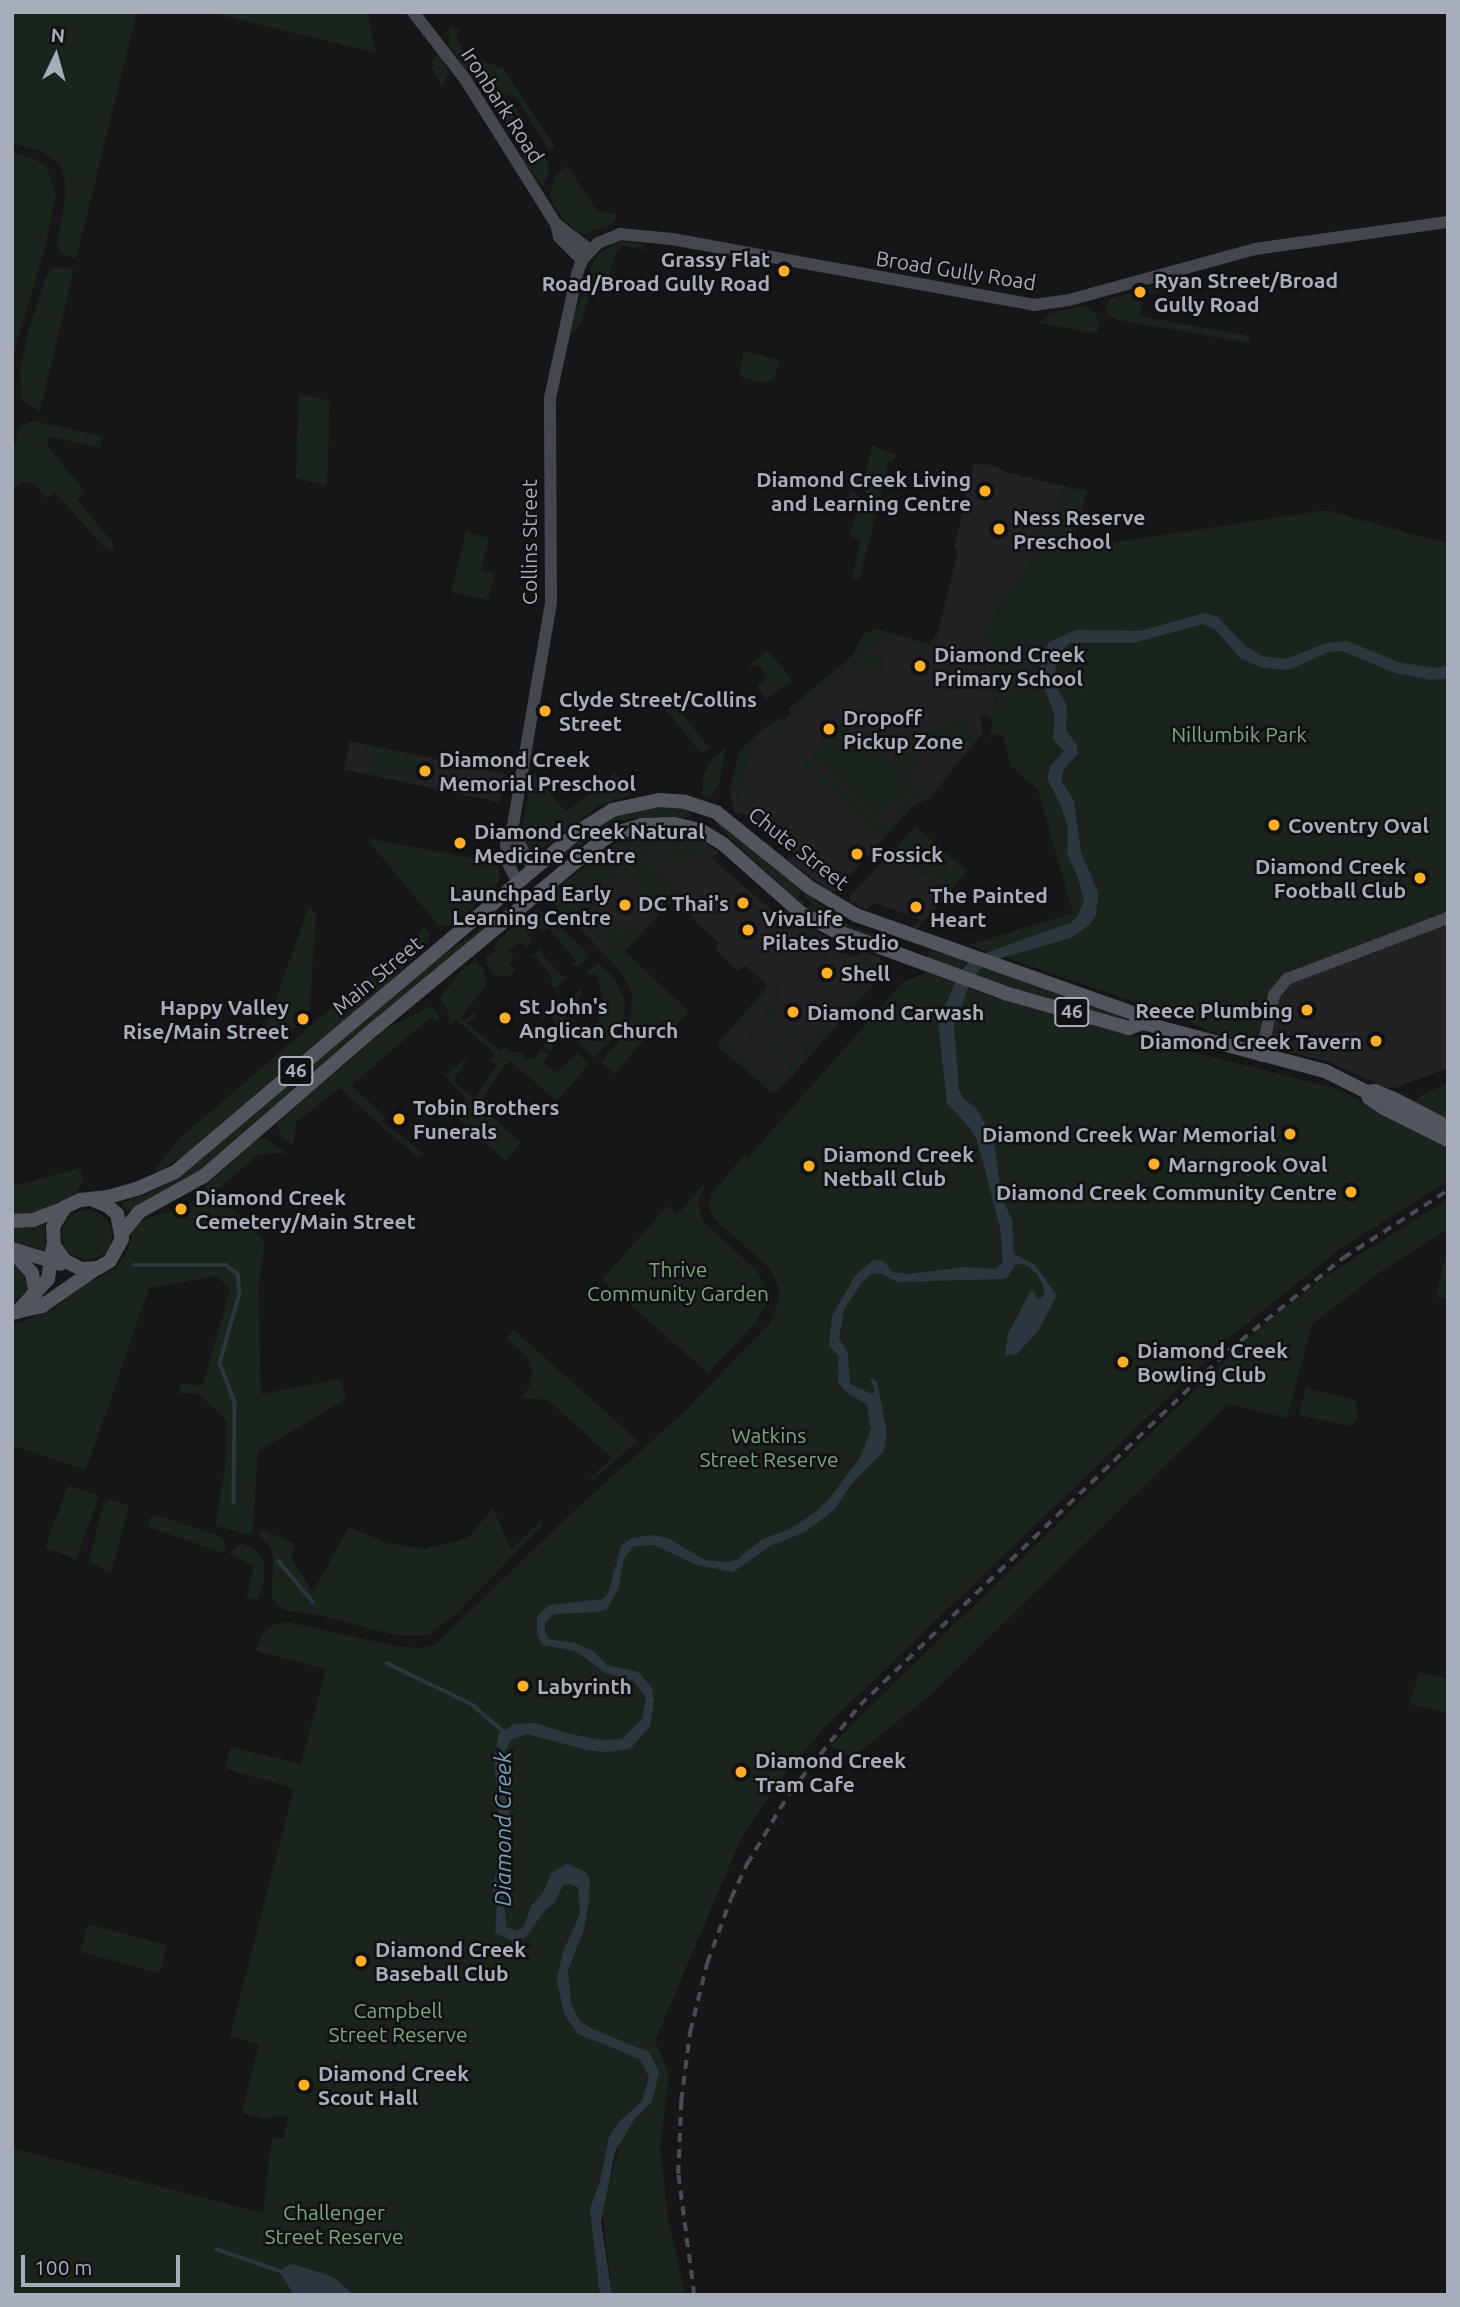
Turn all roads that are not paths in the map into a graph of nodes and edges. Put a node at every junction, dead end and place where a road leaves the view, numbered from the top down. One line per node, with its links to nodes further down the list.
1 (413, 12): 3 (street, Ironbark Road)
2 (1448, 222): 3 (street, Broad Gully Road)
3 (586, 255): 7 (street, Collins Street)
4 (698, 806): 5 (main road, Chute Street / 46); 6 (main road); 8 (main road, Main Street / 46)
5 (716, 813): 6 (main road); 12 (main road, Chute Street / 46)
6 (700, 830): 10 (main road, Main Street / 46); 13 (main road, Chute Street / 46)
7 (512, 831): 8 (street); 9 (street, Collins Street)
8 (533, 869): 9 (main road, Main Street / 46); 10 (main road)
9 (518, 883): 10 (main road); 20 (main road, Main Street / 46)
10 (537, 894): 23 (main road, Main Street / 46)
11 (1448, 918): 16 (street)
12 (915, 937): 13 (main road); 14 (main road); 15 (main road, 46)
13 (898, 954): 14 (main road, Chute Street / 46)
14 (913, 960): 15 (main road, 46)
15 (1143, 1023): 16 (main road, 46)
16 (1261, 1056): 17 (main road, 46)
17 (1367, 1092): 18 (main road, 46); 19 (main road, 46)
18 (1448, 1127)
19 (1448, 1140)
20 (96, 1200): 21 (main road, 46); 23 (main road)
21 (65, 1207): 22 (main road, 46); 24 (main road)
22 (12, 1221)
23 (123, 1232): 28 (main road, 46)
24 (53, 1240): 26 (main road); 27 (main road)
25 (12, 1250): 26 (main road); 29 (main road)
26 (53, 1261): 27 (main road); 29 (main road)
27 (76, 1267): 28 (main road)
28 (98, 1268): 30 (main road)
29 (36, 1294): 30 (main road)
30 (15, 1312)

